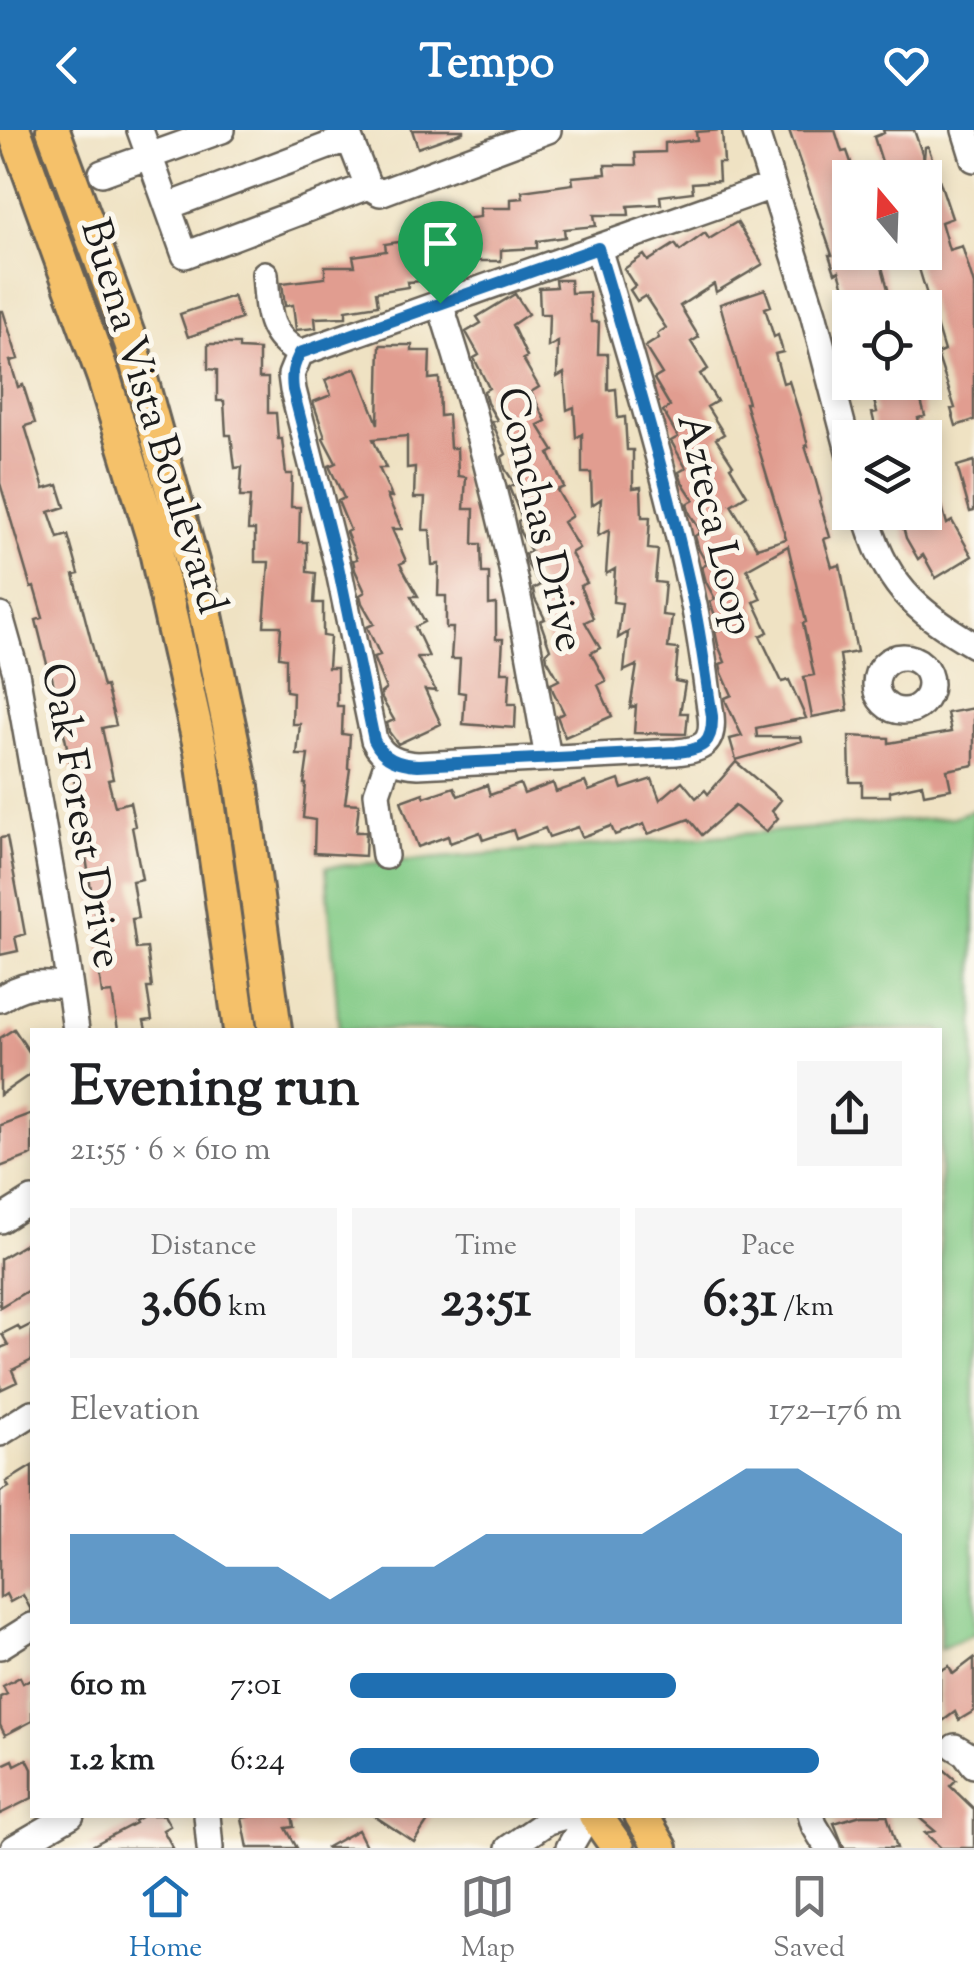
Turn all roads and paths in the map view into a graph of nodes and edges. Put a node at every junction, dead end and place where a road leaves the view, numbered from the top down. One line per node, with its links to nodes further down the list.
1 (14, 130): 31 (main road, Buena Vista Boulevard)
2 (53, 130): 32 (main road, Buena Vista Boulevard)
3 (140, 130): 9 (street)
4 (222, 130): 9 (street)
5 (548, 130): 12 (street)
6 (755, 130): 13 (street)
7 (965, 130): 10 (street)
8 (348, 134): 12 (street); 14 (street)
9 (150, 156): 11 (street); 14 (street)
10 (974, 159)
11 (102, 173)
12 (368, 186): 14 (street)
13 (772, 186): 15 (street); 19 (street)
14 (169, 206)
15 (598, 248): 17 (street); 25 (street, Azteca Loop)
16 (264, 274): 18 (street)
17 (440, 303): 18 (street); 25 (street, Conchas Drive)
18 (300, 353): 26 (street)
19 (841, 420)
20 (870, 530): 22 (street)
21 (1, 623): 28 (street, Oak Forest Drive)
22 (940, 626): 23 (street); 24 (street)
23 (974, 645)
24 (917, 661)
25 (548, 757): 26 (street, Azteca Loop)
26 (389, 758): 27 (street)
27 (385, 856)
28 (70, 986): 29 (street); 30 (street, Oak Forest Drive)
29 (0, 999)
30 (76, 1028)
31 (240, 1028)
32 (275, 1028)
33 (30, 1201): 34 (street)
34 (0, 1220)
35 (30, 1415): 36 (street)
36 (0, 1433)
37 (30, 1627): 38 (street)
38 (0, 1646)
39 (66, 1818): 46 (street)
40 (207, 1818): 47 (street)
41 (557, 1818): 48 (street)
42 (589, 1818): 49 (street)
43 (593, 1818): 50 (main road)
44 (642, 1818): 51 (main road)
45 (812, 1818): 52 (street)
46 (14, 1848)
47 (210, 1848)
48 (509, 1848)
49 (569, 1848)
50 (618, 1848)
51 (661, 1848)
52 (828, 1848)

